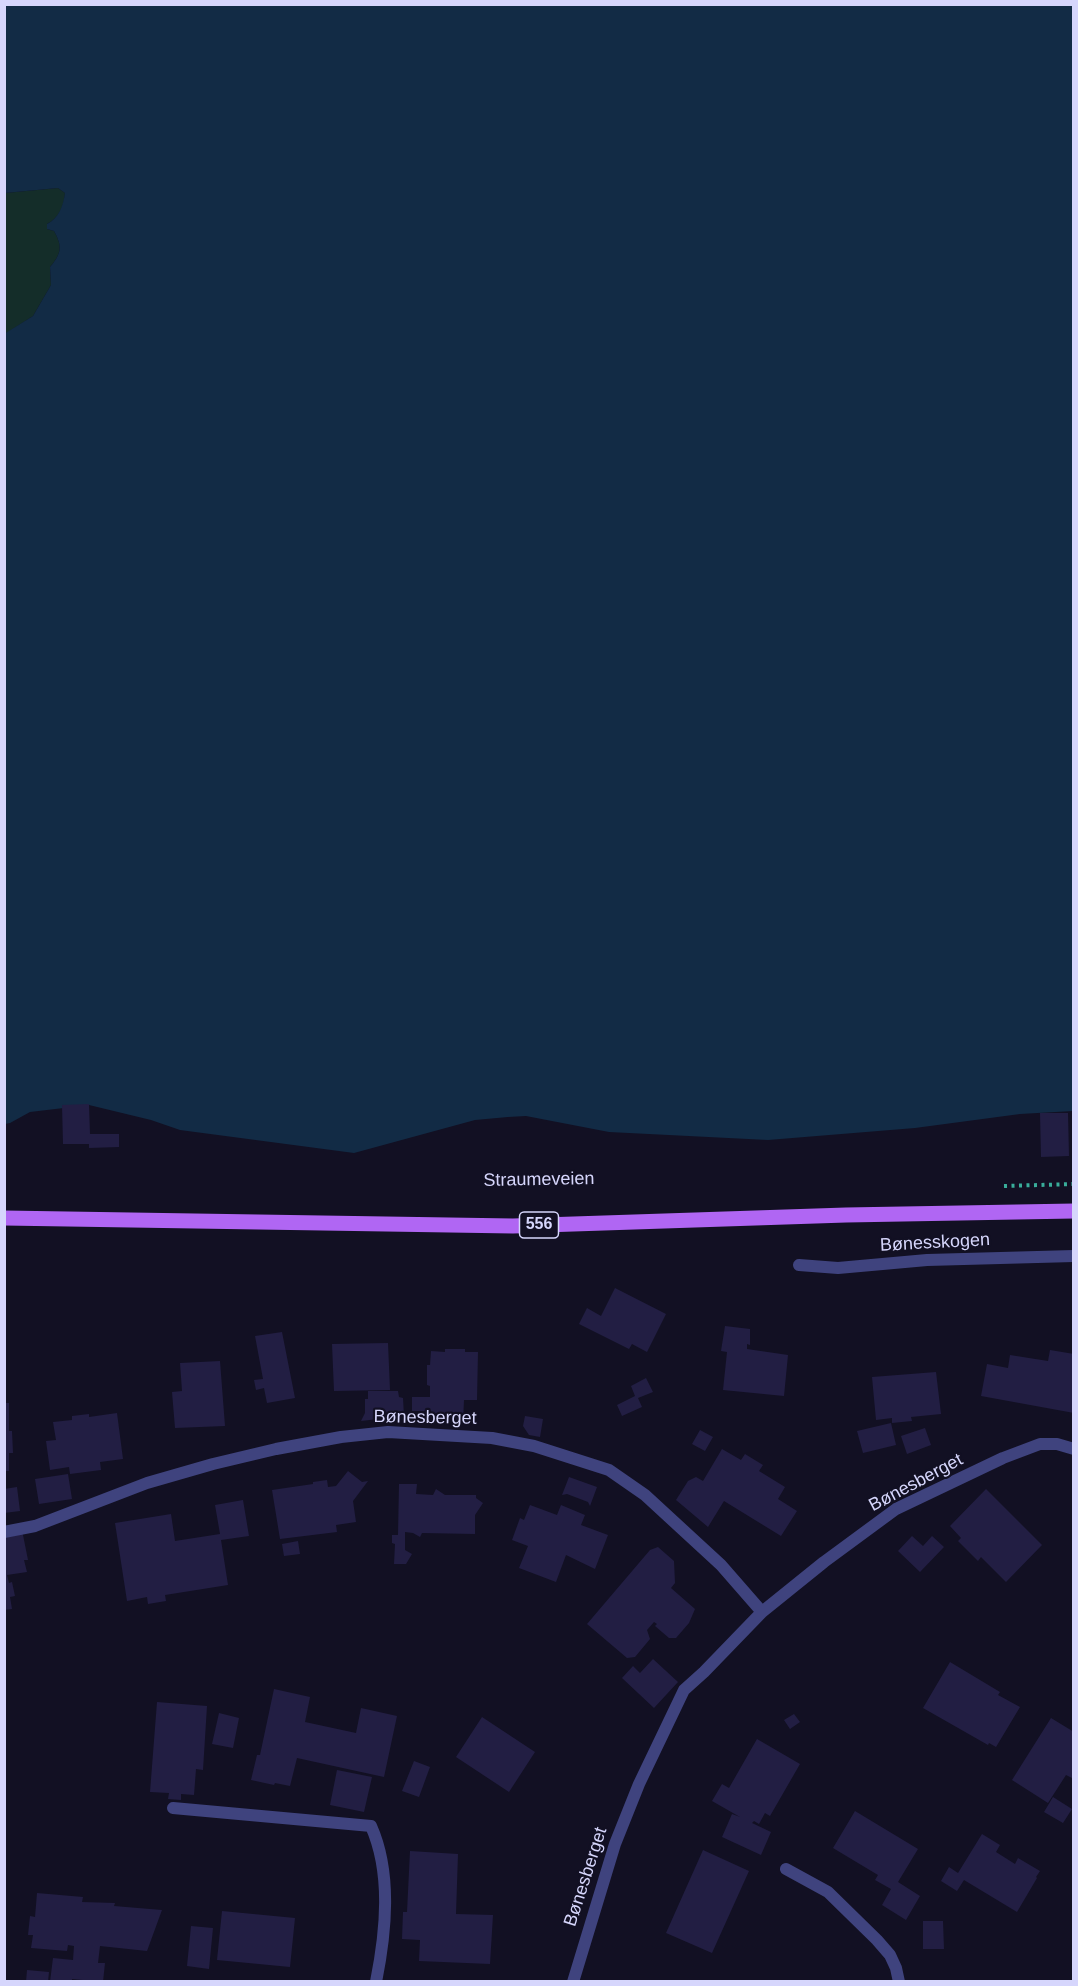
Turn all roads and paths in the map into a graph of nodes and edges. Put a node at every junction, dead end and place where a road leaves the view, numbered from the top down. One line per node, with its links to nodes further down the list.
1 (1074, 1184): 2 (path)
2 (1002, 1186)
3 (1074, 1211): 4 (main road, 556)
4 (4, 1218)
5 (1074, 1256): 6 (street, Bønesskogen)
6 (799, 1265)
7 (1074, 1449): 9 (street, Bønesberget)
8 (4, 1532): 9 (street, Bønesberget)
9 (762, 1612): 13 (street, Bønesberget)
10 (173, 1808): 12 (street)
11 (786, 1869): 14 (street)
12 (376, 1982)
13 (573, 1982)
14 (899, 1982)

